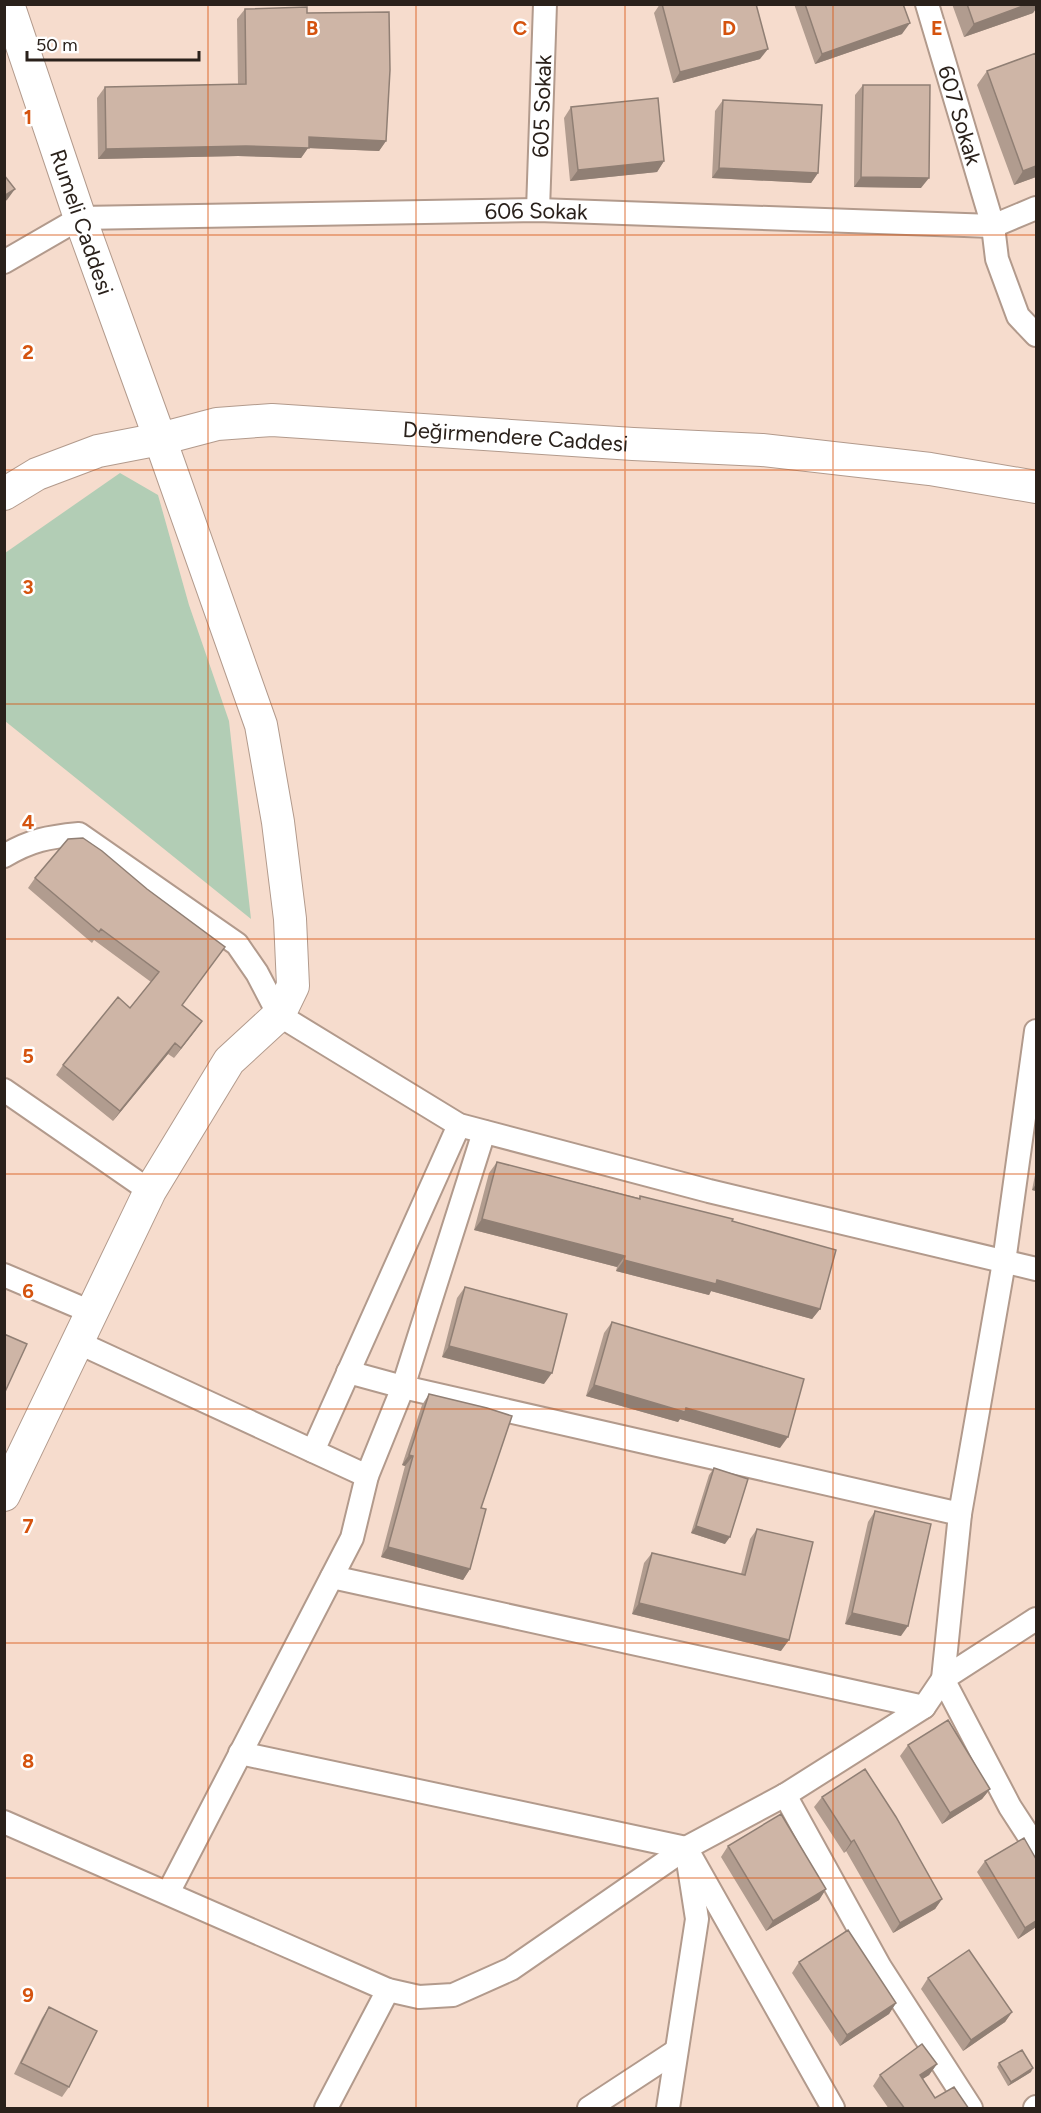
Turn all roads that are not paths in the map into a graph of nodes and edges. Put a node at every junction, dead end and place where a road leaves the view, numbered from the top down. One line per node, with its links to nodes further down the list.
1 (8, 4): 6 (street, Rumeli Caddesi)
2 (545, 4): 5 (street, 605 Sokak)
3 (927, 4): 7 (street, 607 Sokak)
4 (1036, 208): 7 (street)
5 (538, 210): 6 (street, 606 Sokak); 7 (street, 606 Sokak)
6 (80, 219): 8 (street); 10 (street, Rumeli Caddesi)
7 (993, 226): 9 (street, 607 Sokak)
8 (4, 262)
9 (1036, 335)
10 (160, 439): 11 (street, Değirmendere Caddesi); 12 (street, Değirmendere Caddesi); 14 (street, Rumeli Caddesi)
11 (1036, 487)
12 (4, 494)
13 (4, 856): 14 (street)
14 (279, 1015): 17 (street); 19 (street)
15 (1036, 1031): 20 (street)
16 (4, 1090): 19 (street)
17 (459, 1125): 18 (street); 25 (street)
18 (484, 1132): 20 (street); 26 (street)
19 (150, 1191): 23 (street)
20 (1004, 1262): 21 (street); 30 (street)
21 (1036, 1269)
22 (4, 1275): 23 (street)
23 (91, 1312): 24 (street)
24 (77, 1342): 27 (street); 29 (street)
25 (348, 1372): 26 (street); 27 (street)
26 (403, 1387): 28 (street); 30 (street)
27 (313, 1451): 28 (street)
28 (367, 1476): 31 (street)
29 (4, 1495)
30 (960, 1514): 33 (street)
31 (332, 1577): 34 (street); 35 (street)
32 (1036, 1619): 33 (street)
33 (943, 1679): 34 (street); 38 (street)
34 (924, 1707): 36 (street)
35 (240, 1753): 39 (street); 40 (street)
36 (784, 1795): 39 (street); 47 (street)
37 (4, 1822): 40 (street)
38 (1036, 1847)
39 (686, 1848): 41 (street); 42 (street); 46 (street)
40 (168, 1893): 41 (street)
41 (388, 1990): 43 (street)
42 (676, 2051): 44 (street); 45 (street)
43 (326, 2109)
44 (589, 2109)
45 (668, 2109)
46 (833, 2109)
47 (971, 2109)

